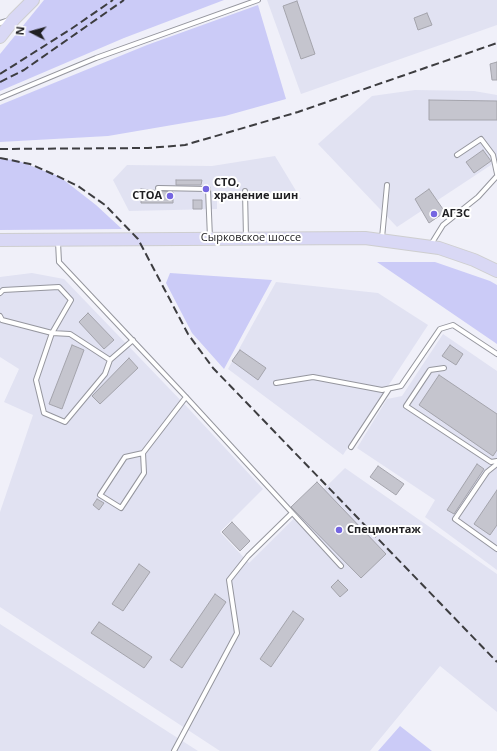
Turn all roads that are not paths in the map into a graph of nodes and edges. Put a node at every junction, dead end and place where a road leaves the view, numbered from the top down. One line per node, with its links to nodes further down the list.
1 (33, 0): 3 (main road)
2 (258, 0): 6 (lane)
3 (14, 18): 4 (lane); 5 (main road)
4 (0, 23)
5 (0, 37)
6 (0, 98)
7 (457, 155): 8 (lane)
8 (497, 175): 17 (lane)
9 (387, 185): 15 (lane)
10 (158, 188): 12 (lane)
11 (245, 191): 13 (lane)
12 (210, 238): 13 (main road, Сырковское шоссе); 14 (main road, Сырковское шоссе)
13 (246, 238): 15 (main road, Сырковское шоссе)
14 (58, 239): 16 (main road, Сырковское шоссе); 22 (lane)
15 (382, 239): 17 (main road, Сырковское шоссе)
16 (0, 240)
17 (430, 246): 18 (main road, Сырковское шоссе)
18 (497, 271)
19 (0, 293): 21 (lane)
20 (0, 316): 21 (lane)
21 (52, 333): 24 (lane); 24 (lane)
22 (133, 340): 24 (lane); 28 (lane)
23 (497, 354): 27 (lane)
24 (110, 360)
25 (444, 368): 31 (lane)
26 (276, 383): 27 (lane)
27 (389, 388): 29 (lane)
28 (186, 397): 30 (lane); 33 (lane)
29 (351, 447)
30 (143, 453): 30 (lane)
31 (497, 461)
32 (497, 464): 34 (lane)
33 (292, 513): 35 (lane); 36 (lane)
34 (497, 549)
35 (341, 566)
36 (174, 751)

